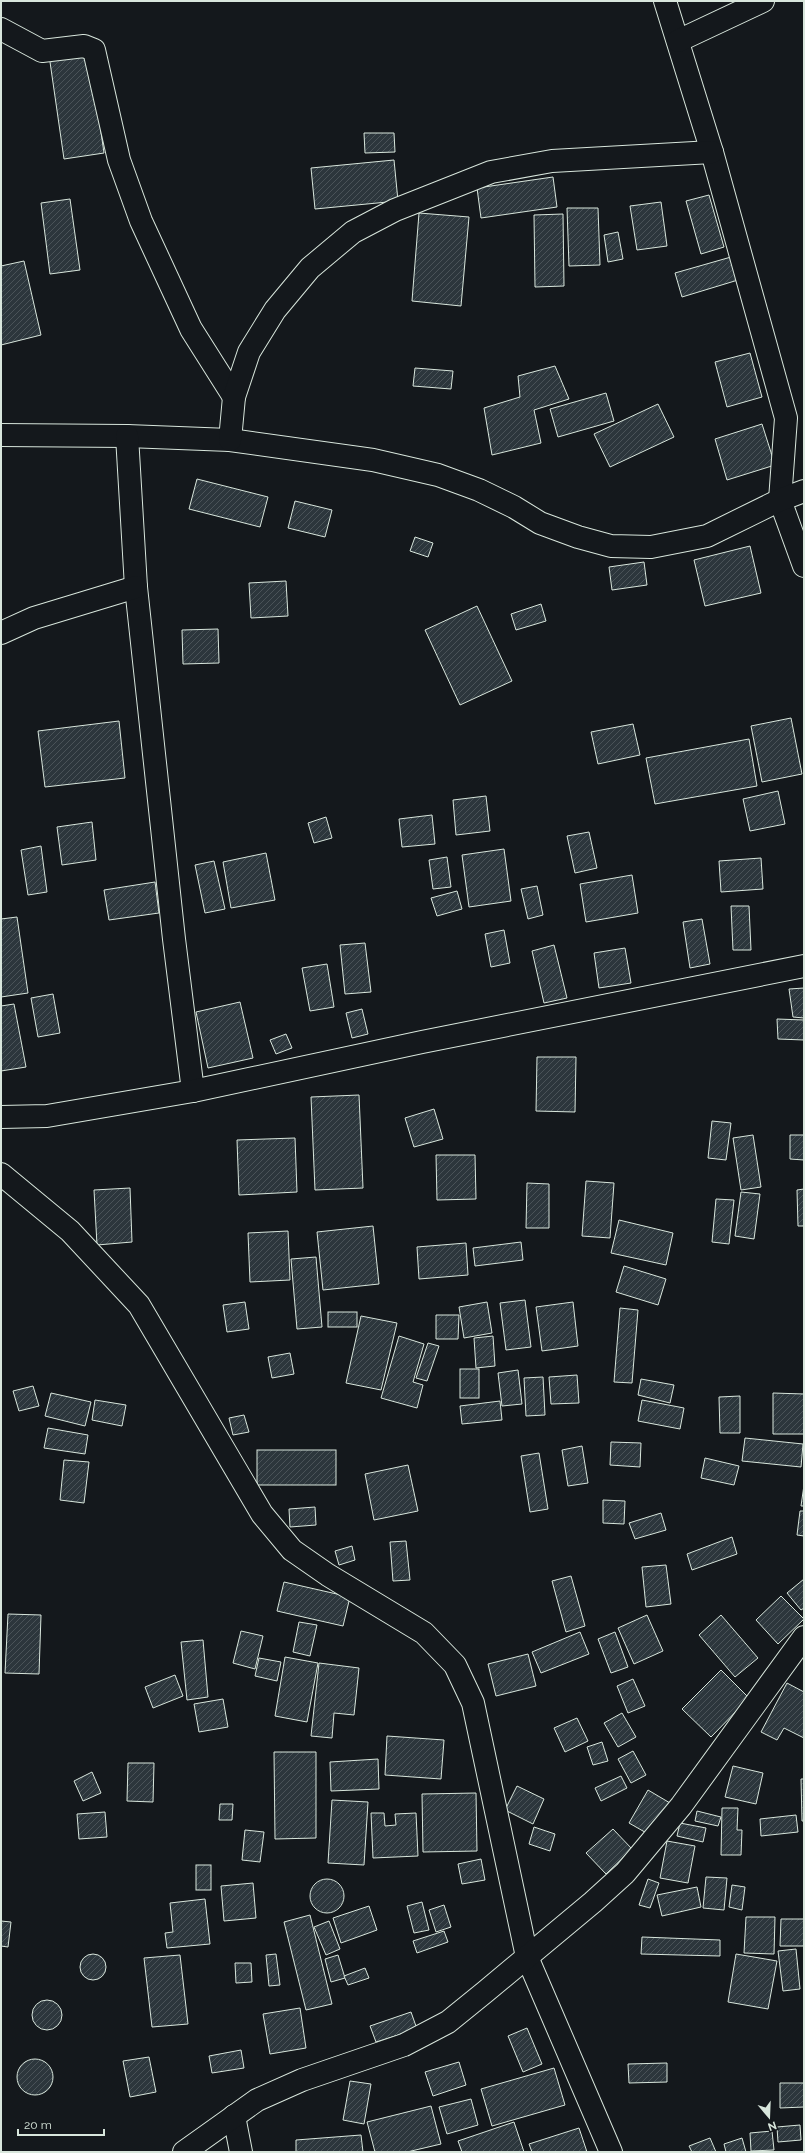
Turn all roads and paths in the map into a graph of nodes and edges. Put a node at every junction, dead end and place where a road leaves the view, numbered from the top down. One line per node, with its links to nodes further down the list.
1 (665, 1): 4 (street)
2 (763, 1): 4 (street)
3 (1, 29): 6 (street)
4 (678, 41): 5 (street)
5 (712, 152): 6 (street); 11 (street)
6 (234, 397): 9 (street)
7 (1, 436): 8 (street)
8 (127, 436): 9 (street); 13 (street)
9 (230, 440): 11 (street)
10 (804, 491): 11 (street)
11 (780, 500): 12 (street)
12 (804, 566)
13 (136, 587): 14 (street); 16 (street)
14 (1, 633)
15 (804, 966): 16 (street)
16 (192, 1091): 17 (street)
17 (1, 1117)
18 (1, 1174): 20 (street)
19 (804, 1637): 20 (street)
20 (527, 1957): 21 (street); 24 (street)
21 (234, 2116): 22 (street); 23 (street)
22 (184, 2152)
23 (241, 2152)
24 (611, 2152)

